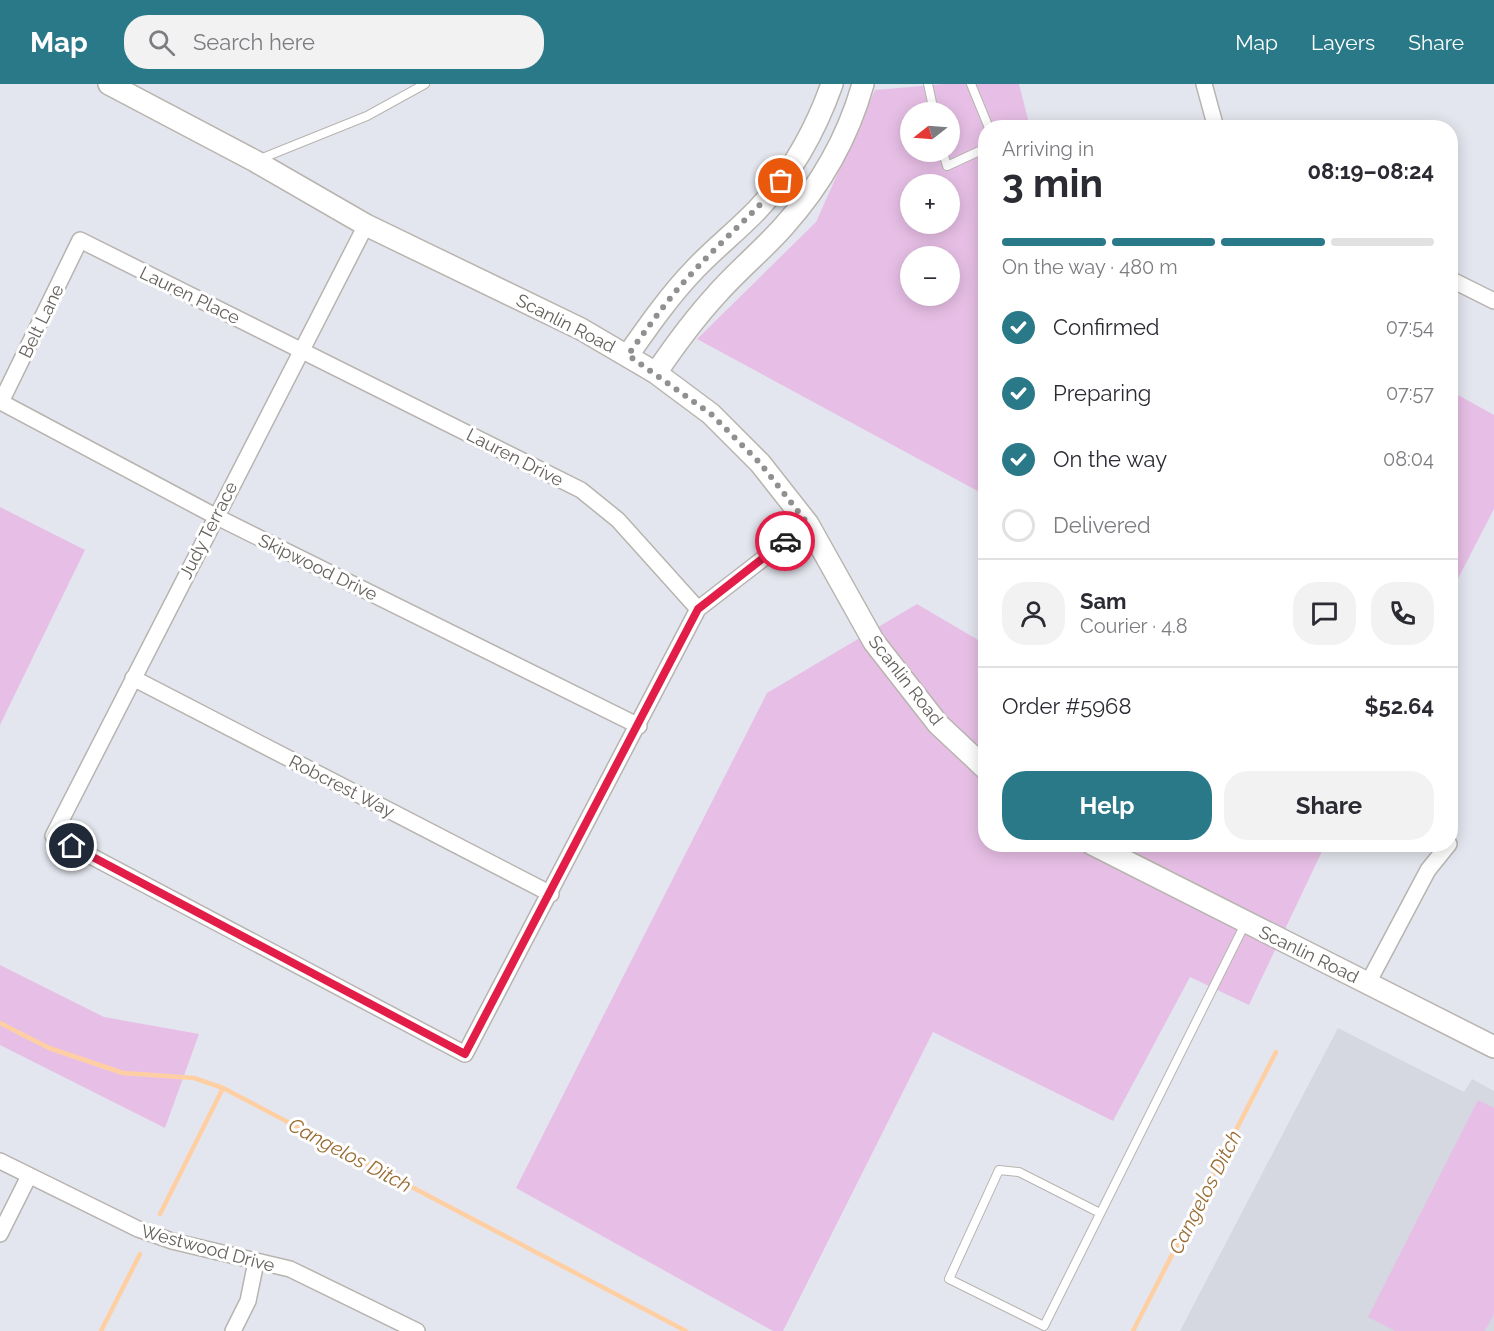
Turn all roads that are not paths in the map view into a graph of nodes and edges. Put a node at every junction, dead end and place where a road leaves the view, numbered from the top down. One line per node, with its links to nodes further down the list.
1 (425, 84): 13 (lane)
2 (832, 84): 19 (street)
3 (863, 84): 20 (street)
4 (928, 84): 8 (lane)
5 (971, 84): 9 (lane)
6 (1204, 84): 10 (street)
7 (120, 87): 13 (street, Scanlin Road)
8 (932, 102)
9 (985, 120)
10 (1214, 120)
11 (978, 152): 12 (lane)
12 (960, 160)
13 (255, 161): 14 (street, Scanlin Road)
14 (366, 225): 18 (street, Judy Terrace); 19 (street, Scanlin Road)
15 (80, 240): 18 (street, Lauren Place); 21 (street, Belt Lane)
16 (1458, 283): 17 (street)
17 (1494, 301)
18 (300, 349): 22 (street, Judy Terrace); 24 (street, Lauren Drive)
19 (628, 355): 20 (street, Scanlin Road)
20 (656, 373): 23 (street, Scanlin Road)
21 (1, 402): 22 (street, Skipwood Drive)
22 (215, 516): 25 (street, Judy Terrace); 26 (street, Skipwood Drive)
23 (808, 524): 24 (street); 27 (street, Scanlin Road)
24 (698, 609): 26 (street)
25 (133, 678): 30 (street, Robcrest Way); 30 (street, Judy Terrace)
26 (639, 726): 30 (street)
27 (978, 762)
28 (1108, 852): 31 (street, Scanlin Road)
29 (1443, 852): 32 (street)
30 (551, 894)
31 (1245, 922): 32 (street, Scanlin Road); 36 (lane)
32 (1368, 983): 33 (street, Scanlin Road)
33 (1494, 1047)
34 (0, 1161): 35 (street, Westwood Drive)
35 (29, 1176): 37 (street); 38 (street, Westwood Drive)
36 (1100, 1213): 36 (lane)
37 (0, 1234)
38 (256, 1262): 39 (street); 40 (street, Westwood Drive)
39 (233, 1331)
40 (417, 1331)

